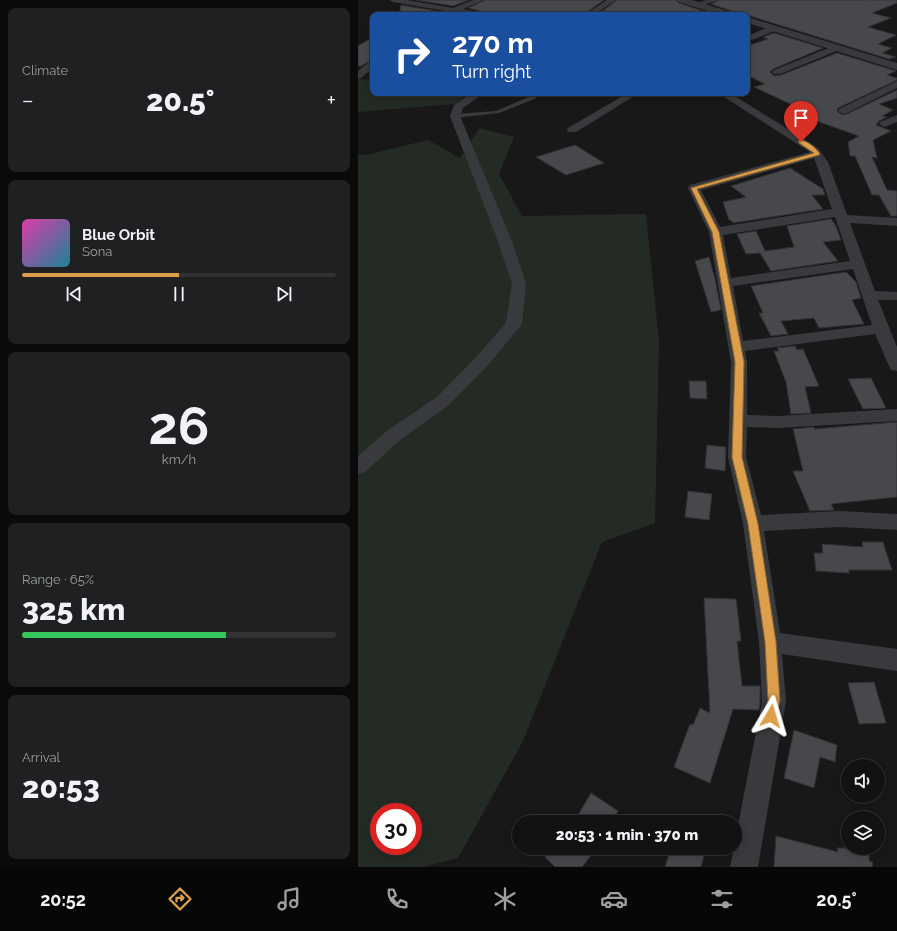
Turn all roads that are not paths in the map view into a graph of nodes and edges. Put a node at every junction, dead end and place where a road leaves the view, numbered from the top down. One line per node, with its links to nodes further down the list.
1 (393, 0): 7 (street)
2 (480, 0): 7 (street)
3 (612, 0): 8 (street)
4 (682, 0): 6 (street)
5 (714, 0): 6 (street)
6 (698, 5): 9 (street)
7 (455, 12)
8 (593, 12)
9 (720, 12)
10 (750, 21): 11 (street)
11 (774, 28): 12 (street); 13 (street)
12 (750, 38)
13 (836, 48): 17 (street); 18 (street)
14 (358, 62): 15 (street)
15 (370, 63)
16 (370, 66): 19 (street)
17 (897, 67)
18 (777, 72)
19 (358, 76)
20 (897, 84): 25 (street)
21 (475, 96): 26 (street)
22 (537, 96): 26 (lane)
23 (625, 96): 29 (street)
24 (728, 96): 30 (street)
25 (843, 111)
26 (455, 116): 43 (street)
27 (897, 118): 28 (street)
28 (884, 124)
29 (572, 130)
30 (817, 154): 31 (street); 33 (street)
31 (841, 216): 32 (street); 33 (street); 34 (street)
32 (897, 222)
33 (716, 232): 35 (street)
34 (858, 264): 35 (street); 36 (street)
35 (725, 283): 39 (street)
36 (869, 295): 37 (street); 38 (street)
37 (897, 296)
38 (881, 328): 39 (street); 40 (street)
39 (737, 347): 42 (street)
40 (897, 366)
41 (897, 415): 42 (street)
42 (738, 421): 45 (street)
43 (358, 467)
44 (897, 522): 45 (street)
45 (753, 524): 46 (street)
46 (770, 642): 47 (street); 48 (street)
47 (897, 660)
48 (744, 867)

